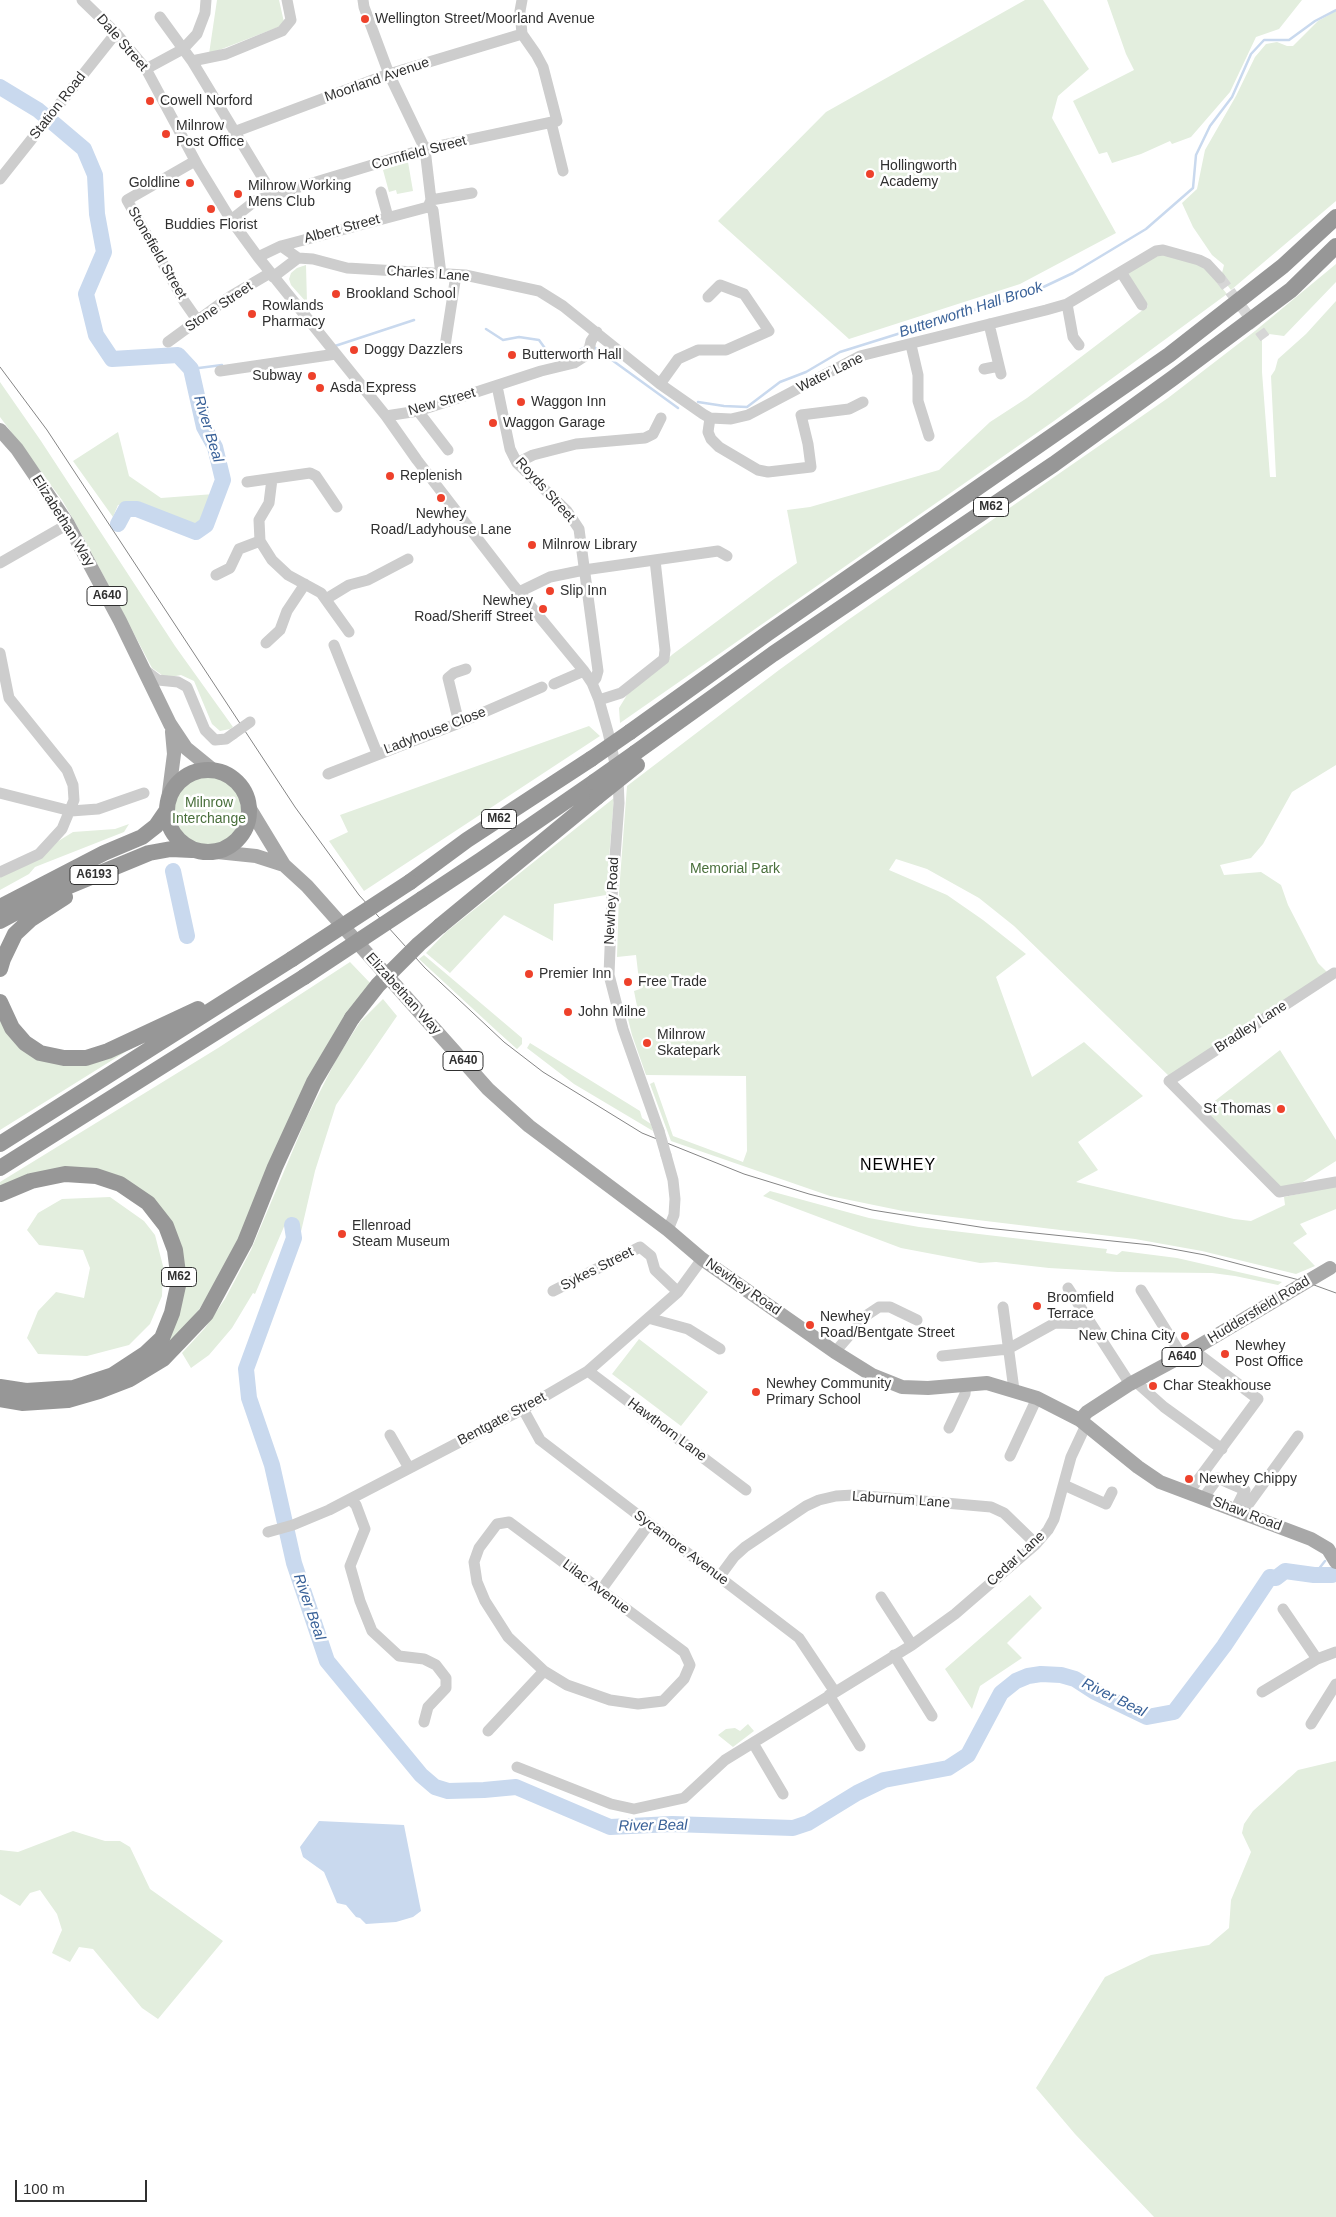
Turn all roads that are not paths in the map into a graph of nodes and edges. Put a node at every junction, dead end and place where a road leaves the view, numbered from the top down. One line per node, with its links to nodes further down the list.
1 (82, 0): 7 (street, Dale Street)
2 (206, 0): 9 (street)
3 (287, 0): 10 (street)
4 (363, 0): 12 (street)
5 (522, 0): 8 (street)
6 (160, 18): 9 (street)
7 (116, 33): 11 (street, Dale Street); 18 (street, Station Road)
8 (522, 34): 12 (street, Moorland Avenue); 13 (street)
9 (183, 49): 10 (street); 11 (street)
10 (192, 61): 14 (street)
11 (146, 69): 16 (street, Dale Street)
12 (389, 74): 14 (street, Moorland Avenue); 15 (street)
13 (554, 122): 15 (street, Cornfield Street); 17 (street)
14 (234, 132): 21 (street)
15 (425, 150): 21 (street, Cornfield Street); 22 (street)
16 (194, 160): 25 (street, Dale Street); 38 (street, Stonefield Street)
17 (563, 171)
18 (0, 179)
19 (381, 192): 23 (street)
20 (472, 193): 22 (street, Albert Street)
21 (273, 195): 25 (street, Cornfield Street)
22 (430, 204): 23 (street, Albert Street); 31 (street)
23 (388, 217): 26 (street, Albert Street)
24 (1336, 217): 107 (highway, M62, bridge)
25 (231, 220): 28 (street, Newhey Road)
26 (280, 246): 28 (street, Albert Street); 29 (street, Charles Lane)
27 (1336, 246): 93 (highway, M62, bridge)
28 (258, 257): 33 (street, Newhey Road)
29 (298, 258): 31 (street, Charles Lane); 33 (street, Stone Street)
30 (1121, 272): 34 (street, Water Lane); 36 (street, Water Lane); 37 (street)
31 (442, 274): 32 (street, Charles Lane)
32 (456, 274): 40 (street, Charles Lane); 44 (street)
33 (272, 275): 38 (street, Stone Street); 45 (street, Newhey Road)
34 (1220, 278)
35 (708, 297): 48 (street)
36 (1066, 304): 39 (street, Water Lane); 43 (street)
37 (1142, 305)
38 (198, 320): 41 (street, Stone Street)
39 (989, 324): 42 (street, Water Lane); 46 (street)
40 (594, 336): 48 (street); 49 (street)
41 (168, 342)
42 (911, 345): 54 (street, Water Lane); 56 (street)
43 (1079, 345)
44 (445, 346)
45 (333, 350): 47 (street); 52 (street, Newhey Road)
46 (984, 369)
47 (220, 370)
48 (660, 384): 54 (street)
49 (497, 386): 51 (street, New Street); 58 (street, Royds Street)
50 (863, 402): 54 (street)
51 (418, 411): 52 (street, New Street); 57 (street)
52 (386, 416): 71 (street, Newhey Road)
53 (661, 418): 58 (street)
54 (710, 418)
55 (0, 430): 62 (main road, Elizabethan Way / A640)
56 (928, 436)
57 (448, 450)
58 (517, 463): 68 (street, Royds Street)
59 (272, 479): 60 (street); 61 (street); 63 (street)
60 (247, 482)
61 (337, 506)
62 (68, 524): 67 (street); 77 (main road, Elizabethan Way / A640)
63 (260, 541): 69 (street); 70 (street)
64 (727, 556): 66 (street)
65 (408, 559): 72 (street)
66 (655, 560): 68 (street); 85 (street)
67 (0, 563)
68 (584, 570): 71 (street); 81 (street, Royds Street)
69 (216, 574)
70 (305, 584): 72 (street); 74 (street)
71 (519, 592): 79 (street, Newhey Road)
72 (326, 599): 73 (street)
73 (349, 632)
74 (266, 643)
75 (334, 645): 90 (street)
76 (0, 653): 84 (street)
77 (144, 669): 80 (street); 86 (main road, Elizabethan Way / A640)
78 (466, 669): 88 (street)
79 (584, 671): 81 (street, Newhey Road); 82 (street)
80 (174, 681): 86 (street); 87 (street, bridge)
81 (592, 683): 85 (street, Newhey Road)
82 (554, 684)
83 (542, 687): 88 (street, Ladyhouse Close)
84 (4, 700): 98 (street)
85 (599, 700): 114 (street, Newhey Road, bridge)
86 (160, 701): 89 (main road, Elizabethan Way / A640)
87 (250, 722)
88 (459, 723): 90 (street, Ladyhouse Close)
89 (170, 724): 91 (main road, Elizabethan Way / A640); 96 (main road, Elizabethan Way / A640)
90 (377, 753): 92 (street, Ladyhouse Close)
91 (213, 770): 96 (highway); 97 (highway, A640)
92 (328, 774)
93 (595, 789): 111 (highway, M62, bridge); 136 (highway, M62, bridge)
94 (0, 793): 98 (street)
95 (144, 793): 98 (street)
96 (168, 805): 99 (highway, A640); 104 (highway, A6193)
97 (250, 810): 100 (highway); 101 (main road, Elizabethan Way / A640)
98 (71, 811): 103 (street)
99 (194, 851): 100 (highway, A640); 102 (highway, A6193)
100 (217, 852): 101 (main road, Elizabethan Way / A640)
101 (284, 865): 114 (main road, Elizabethan Way / A640)
102 (107, 870): 105 (highway, A6193); 106 (highway)
103 (0, 872)
104 (0, 907)
105 (0, 921)
106 (0, 969)
107 (276, 970): 109 (highway, M62); 110 (highway, M62)
108 (1334, 974): 112 (street, Bradley Lane)
109 (0, 1002)
110 (0, 1144)
111 (0, 1168)
112 (1336, 1182)
113 (0, 1194): 133 (highway, M62)
114 (668, 1230): 115 (main road, Newhey Road / A640)
115 (702, 1259): 120 (street, Bentgate Street); 127 (main road, Newhey Road / A640)
116 (1333, 1266): 128 (main road, Huddersfield Road / A640, bridge)
117 (1068, 1288): 124 (street)
118 (1141, 1290): 128 (street)
119 (553, 1291): 120 (street, Sykes Street)
120 (678, 1292): 122 (street, Bentgate Street)
121 (1003, 1307): 125 (street)
122 (648, 1318): 126 (street); 130 (street, Bentgate Street)
123 (917, 1320): 127 (street)
124 (1092, 1324): 125 (street); 131 (street)
125 (1008, 1348): 129 (street); 134 (street)
126 (720, 1349)
127 (835, 1352): 132 (main road, Newhey Road / A640)
128 (1188, 1353): 131 (main road, Huddersfield Road / A640); 142 (street)
129 (942, 1356)
130 (588, 1371): 137 (street, Bentgate Street); 146 (street, Hawthorn Lane)
131 (1133, 1383): 138 (main road, Huddersfield Road / A640); 142 (street)
132 (966, 1384): 134 (main road, Newhey Road / A640); 139 (street)
133 (0, 1387)
134 (1014, 1390): 135 (main road, Newhey Road / A640)
135 (1037, 1398): 138 (main road, Newhey Road / A640); 143 (street)
136 (0, 1399)
137 (523, 1409): 144 (street, Bentgate Street); 152 (street, Sycamore Avenue)
138 (1083, 1423): 145 (street, Cedar Lane); 148 (main road, Shaw Road)
139 (949, 1428)
140 (390, 1435): 144 (street)
141 (1298, 1436): 151 (street)
142 (1222, 1449): 148 (street)
143 (1010, 1456)
144 (409, 1468): 150 (street, Bentgate Street)
145 (1064, 1485): 147 (street); 154 (street, Cedar Lane)
146 (746, 1490)
147 (1112, 1492)
148 (1189, 1492): 149 (main road, Shaw Road)
149 (1204, 1497): 151 (main road, Shaw Road); 151 (street)
150 (350, 1499): 153 (street, Bentgate Street); 169 (street)
151 (1238, 1512): 155 (main road, Shaw Road)
152 (649, 1524): 156 (street, Sycamore Avenue); 157 (street)
153 (268, 1532)
154 (1036, 1544): 156 (street, Laburnum Lane); 160 (street, Cedar Lane)
155 (1336, 1562)
156 (720, 1576): 167 (street, Sycamore Avenue)
157 (601, 1590): 164 (street, Lilac Avenue); 164 (street, Lilac Avenue)
158 (881, 1597): 160 (street)
159 (1284, 1609): 163 (street)
160 (912, 1645): 162 (street, Cedar Lane)
161 (1336, 1652): 163 (street)
162 (894, 1655): 167 (street, Cedar Lane); 168 (street)
163 (1317, 1659): 166 (street)
164 (544, 1671): 171 (street)
165 (1336, 1684): 170 (street)
166 (1262, 1692)
167 (832, 1693): 172 (street, Cedar Lane); 173 (street, Sycamore Avenue)
168 (932, 1716)
169 (424, 1722)
170 (1311, 1724)
171 (488, 1731)
172 (753, 1743): 174 (street, Cedar Lane); 175 (street)
173 (860, 1746)
174 (518, 1767)
175 (783, 1794)

